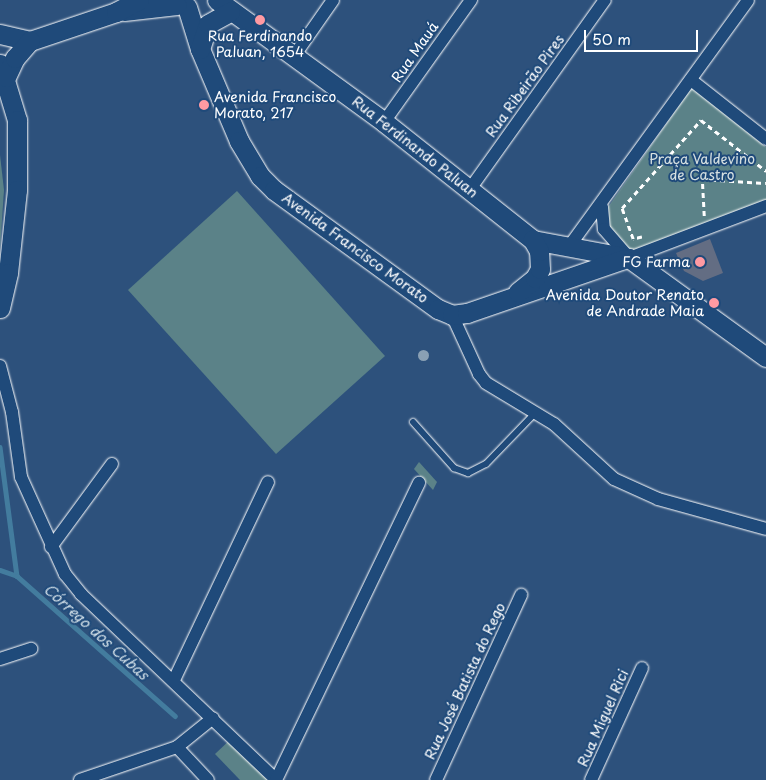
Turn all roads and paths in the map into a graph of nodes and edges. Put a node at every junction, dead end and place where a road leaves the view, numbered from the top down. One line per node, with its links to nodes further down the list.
1 (139, 0): 8 (street)
2 (333, 0): 12 (street)
3 (471, 0): 15 (street, Rua Mauá)
4 (605, 0): 19 (street, Rua Ribeirão Pires)
5 (748, 0): 14 (street)
6 (184, 3): 8 (street); 11 (street, Avenida Francisco Morato)
7 (224, 6): 11 (street); 12 (street, Rua Ferdinando Paluan)
8 (116, 12): 10 (street)
9 (0, 34): 10 (street)
10 (30, 41): 13 (street)
11 (200, 49): 29 (street, Avenida Francisco Morato)
12 (294, 56): 15 (street, Rua Ferdinando Paluan)
13 (3, 70): 28 (street)
14 (691, 80): 16 (street); 21 (street)
15 (384, 122): 19 (street, Rua Ferdinando Paluan)
16 (766, 139)
17 (766, 170): 23 (path)
18 (766, 183): 22 (path)
19 (470, 188): 24 (street, Rua Ferdinando Paluan)
20 (766, 206): 26 (street)
21 (602, 207): 25 (street); 26 (street)
22 (704, 225)
23 (650, 236)
24 (533, 240): 25 (street, Rua Ferdinando Paluan); 27 (street)
25 (568, 248): 26 (street, Rua Ferdinando Paluan)
26 (629, 258): 27 (street); 30 (street)
27 (512, 297): 29 (street)
28 (0, 308)
29 (452, 314): 32 (street)
30 (766, 357)
31 (0, 366): 38 (street)
32 (536, 412): 33 (lane); 37 (street)
33 (413, 422)
34 (112, 464): 38 (street)
35 (268, 482): 43 (street)
36 (419, 483): 48 (street)
37 (766, 529)
38 (51, 546): 43 (street)
39 (521, 594): 49 (street, Rua José Batista do Rego)
40 (31, 649): 41 (street)
41 (0, 659)
42 (642, 668): 50 (street, Rua Miguel Rici)
43 (174, 680): 44 (street)
44 (213, 718): 45 (street); 48 (street)
45 (177, 747): 46 (street); 47 (street)
46 (80, 780)
47 (208, 780)
48 (276, 780)
49 (436, 780)
50 (591, 780)

